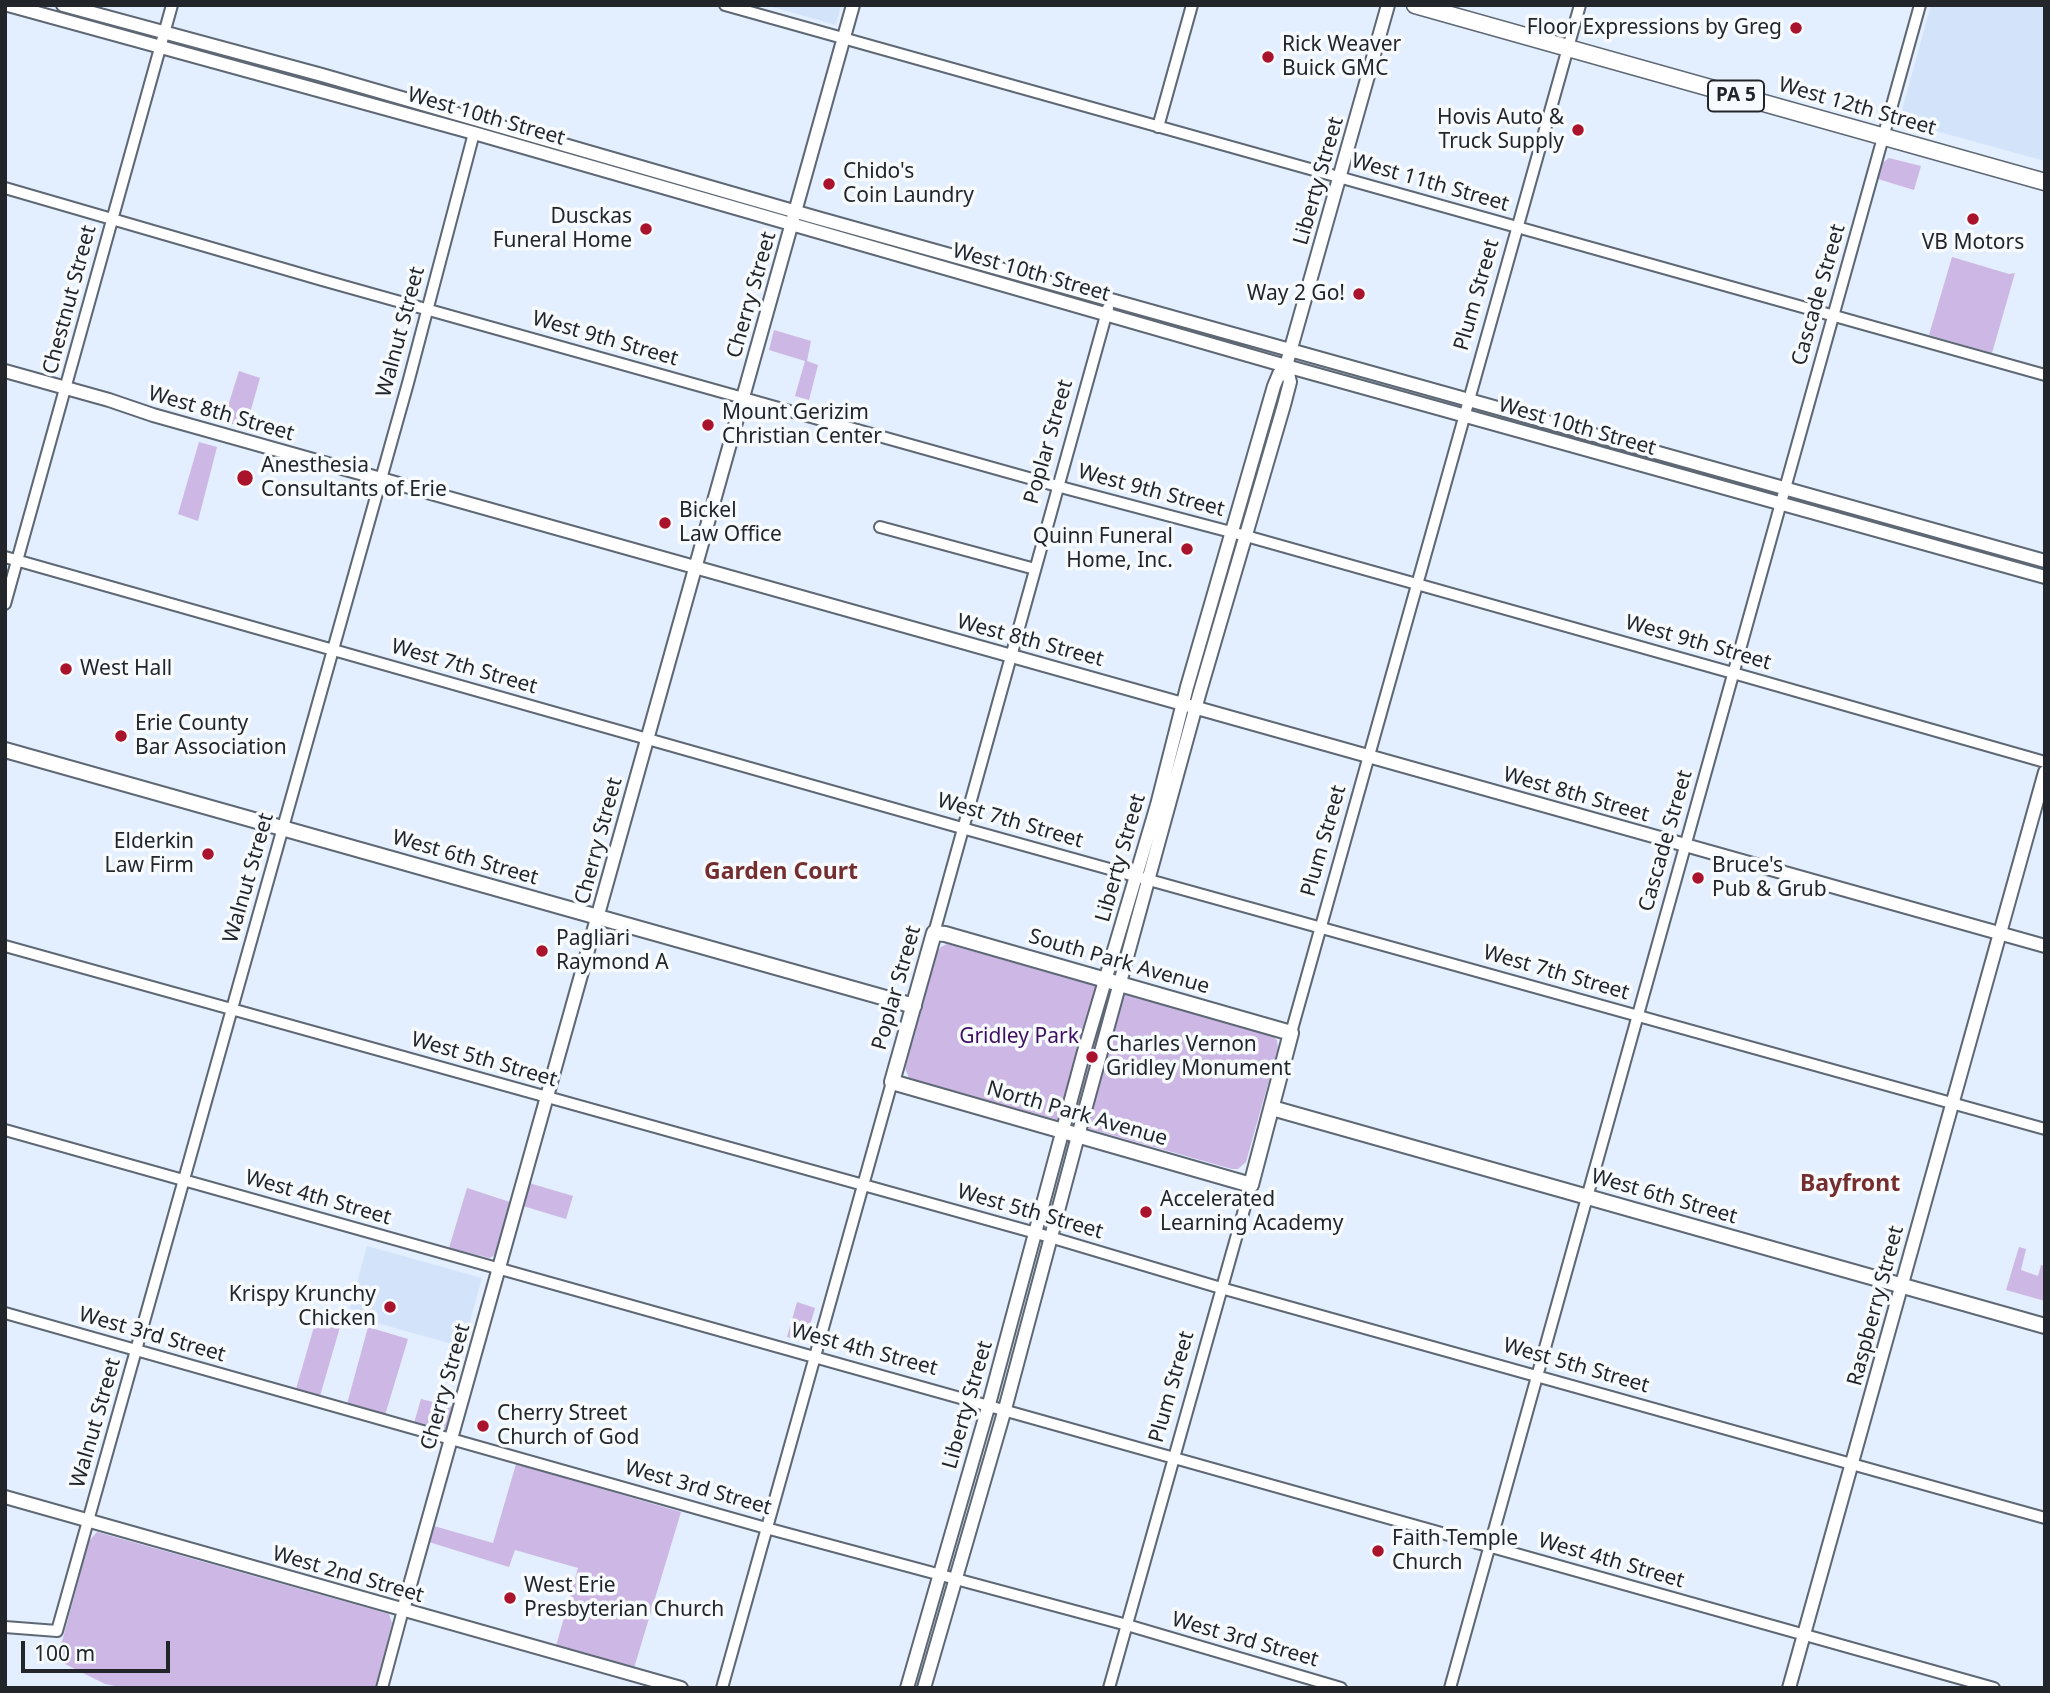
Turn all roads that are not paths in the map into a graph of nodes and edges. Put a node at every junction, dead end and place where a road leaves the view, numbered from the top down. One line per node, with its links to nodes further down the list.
1 (8, 5): 13 (street, West 10th Street)
2 (63, 5): 11 (street, West 10th Street)
3 (172, 5): 11 (street, Chestnut Street)
4 (724, 5): 12 (street, West 11th Street)
5 (853, 5): 12 (street, Cherry Street)
6 (1192, 5): 18 (street)
7 (1388, 5): 22 (street, Liberty Street)
8 (1415, 5): 14 (main road, West 12th Street / PA 5)
9 (1580, 5): 14 (street, Plum Street)
10 (1920, 5): 20 (street, Cascade Street)
11 (164, 33): 13 (street, Chestnut Street); 15 (street, West 10th Street)
12 (844, 39): 18 (street, West 11th Street); 26 (street, Cherry Street)
13 (160, 48): 16 (street, West 10th Street); 27 (street, Chestnut Street)
14 (1569, 48): 20 (main road, West 12th Street / PA 5); 29 (street, Plum Street)
15 (322, 75): 16 (street); 17 (street, West 10th Street)
16 (318, 90): 19 (street, West 10th Street)
17 (478, 120): 19 (street); 21 (street, West 10th Street)
18 (1158, 127): 22 (street, West 11th Street)
19 (474, 133): 23 (street, West 10th Street); 33 (street, Walnut Street)
20 (1884, 137): 24 (main road, West 12th Street / PA 5); 35 (street, Cascade Street)
21 (638, 166): 23 (street); 26 (street, West 10th Street)
22 (1340, 178): 29 (street, West 11th Street); 36 (street, Liberty Street)
23 (634, 180): 28 (street, West 10th Street)
24 (2045, 182)
25 (5, 188): 27 (street, West 9th Street)
26 (796, 211): 28 (street, Cherry Street); 30 (street, West 10th Street)
27 (113, 218): 33 (street, West 9th Street); 40 (street, Chestnut Street)
28 (792, 225): 31 (street, West 10th Street); 41 (street, Cherry Street)
29 (1518, 228): 35 (street, West 11th Street); 42 (street, Plum Street)
30 (952, 255): 31 (street); 32 (street, West 10th Street)
31 (948, 270): 34 (street, West 10th Street)
32 (1110, 299): 34 (street, Poplar Street); 36 (street, West 10th Street)
33 (427, 309): 41 (street, West 9th Street); 46 (street, Walnut Street)
34 (1106, 314): 37 (street, West 10th Street); 47 (street, Poplar Street)
35 (1834, 316): 39 (street, West 11th Street); 48 (street, Cascade Street)
36 (1291, 349): 37 (street, Liberty Street); 42 (street, West 10th Street)
37 (1286, 366): 43 (street, West 10th Street); 52 (street, Liberty Street); 54 (street, Liberty Street)
38 (5, 371): 40 (street, West 8th Street)
39 (2045, 375)
40 (66, 388): 46 (street, West 8th Street); 56 (street, Chestnut Street)
41 (743, 398): 47 (street, West 9th Street); 58 (street, Cherry Street)
42 (1469, 400): 43 (street, Plum Street); 44 (street, West 10th Street)
43 (1465, 416): 45 (street, West 10th Street); 61 (street, Plum Street)
44 (1626, 444): 45 (street); 48 (street, West 10th Street)
45 (1622, 460): 49 (street, West 10th Street)
46 (380, 479): 58 (street, West 8th Street); 63 (street, Walnut Street)
47 (1058, 486): 52 (street, West 9th Street); 59 (street, Poplar Street)
48 (1785, 489): 49 (street, Cascade Street); 50 (street, West 10th Street)
49 (1781, 504): 53 (street, West 10th Street); 65 (street, Cascade Street)
50 (1896, 520): 53 (street); 57 (street, West 10th Street)
51 (880, 527): 59 (street)
52 (1233, 533): 54 (street, West 9th Street); 66 (street, Liberty Street)
53 (1892, 534): 60 (street, West 10th Street)
54 (1246, 536): 61 (street, West 9th Street); 67 (street, Liberty Street)
55 (5, 558): 56 (street, West 7th Street)
56 (18, 561): 62 (street, Chestnut Street); 63 (street, West 7th Street)
57 (2045, 561)
58 (694, 568): 64 (street, West 8th Street); 68 (street, Cherry Street)
59 (1035, 569): 64 (street, Poplar Street)
60 (2045, 577)
61 (1418, 586): 65 (street, West 9th Street); 70 (street, Plum Street)
62 (5, 604)
63 (332, 650): 68 (street, West 7th Street); 74 (street, Walnut Street)
64 (1010, 656): 66 (street, West 8th Street); 73 (street, Poplar Street)
65 (1733, 673): 71 (street, West 9th Street); 75 (street, Cascade Street)
66 (1183, 704): 67 (street, West 8th Street); 76 (street, Liberty Street)
67 (1196, 708): 70 (street, West 8th Street); 77 (street, Liberty Street)
68 (647, 739): 73 (street, West 7th Street); 78 (street, Cherry Street)
69 (5, 750): 74 (main road, West 6th Street)
70 (1370, 757): 75 (street, West 8th Street); 79 (street, Plum Street)
71 (2045, 762)
72 (2045, 772): 81 (street, Raspberry Street)
73 (962, 828): 76 (street, West 7th Street); 80 (street, Poplar Street)
74 (284, 829): 78 (main road, West 6th Street); 87 (street, Walnut Street)
75 (1685, 845): 81 (street, West 8th Street); 88 (street, Cascade Street)
76 (1135, 876): 77 (street, West 7th Street); 84 (street, Liberty Street)
77 (1149, 880): 79 (street, West 7th Street); 85 (street, Liberty Street)
78 (598, 917): 86 (main road, West 6th Street); 91 (street, Cherry Street)
79 (1322, 927): 88 (street, West 7th Street); 89 (street, Plum Street)
80 (934, 933): 84 (main road, South Park Avenue); 86 (main road, Poplar Street)
81 (2000, 934): 83 (street, West 8th Street); 92 (street, Raspberry Street)
82 (5, 946): 87 (street, West 5th Street)
83 (2045, 946)
84 (1105, 980): 85 (main road, South Park Avenue); 96 (street, Liberty Street)
85 (1120, 984): 89 (main road, South Park Avenue); 97 (street, Liberty Street)
86 (914, 1006): 90 (main road, Poplar Street)
87 (231, 1010): 91 (street, West 5th Street); 98 (street, Walnut Street)
88 (1637, 1016): 92 (street, West 7th Street); 101 (street, Cascade Street)
89 (1291, 1033): 93 (main road, Plum Street)
90 (892, 1082): 96 (main road, North Park Avenue); 100 (street, Poplar Street)
91 (547, 1097): 100 (street, West 5th Street); 104 (street, Cherry Street)
92 (1952, 1105): 94 (street, West 7th Street); 105 (street, Raspberry Street)
93 (1272, 1108): 99 (main road, Plum Street); 101 (main road, West 6th Street)
94 (2045, 1129)
95 (5, 1130): 98 (street, West 4th Street)
96 (1063, 1131): 97 (main road, North Park Avenue); 102 (street, Liberty Street)
97 (1078, 1135): 99 (main road, North Park Avenue); 103 (street, Liberty Street)
98 (185, 1180): 104 (street, West 4th Street); 109 (street, Walnut Street)
99 (1251, 1185): 106 (street, Plum Street)
100 (862, 1186): 102 (street, West 5th Street); 110 (street, Poplar Street)
101 (1586, 1197): 105 (main road, West 6th Street); 111 (street, Cascade Street)
102 (1036, 1233): 103 (street, West 5th Street); 112 (street, Liberty Street)
103 (1052, 1237): 106 (street, West 5th Street); 113 (street, Liberty Street)
104 (499, 1269): 110 (street, West 4th Street); 114 (street, Cherry Street)
105 (1901, 1286): 108 (main road, West 6th Street); 116 (street, Raspberry Street)
106 (1221, 1288): 111 (street, West 5th Street); 115 (street, Plum Street)
107 (5, 1313): 109 (street, West 3rd Street)
108 (2045, 1326)
109 (137, 1351): 114 (street, West 3rd Street); 119 (street, Walnut Street)
110 (814, 1357): 112 (street, West 4th Street); 120 (street, Poplar Street)
111 (1536, 1375): 116 (street, West 5th Street); 121 (street, Cascade Street)
112 (989, 1404): 113 (street, West 4th Street); 122 (street, Liberty Street)
113 (1005, 1409): 115 (street, West 4th Street); 123 (street, Liberty Street)
114 (451, 1439): 120 (street, West 3rd Street); 124 (street, Cherry Street)
115 (1173, 1459): 121 (street, West 4th Street); 125 (street, Plum Street)
116 (1853, 1464): 118 (street, West 5th Street); 127 (street, Raspberry Street)
117 (5, 1497): 119 (street, West 2nd Street)
118 (2045, 1518)
119 (88, 1521): 124 (street, West 2nd Street); 126 (street, Walnut Street)
120 (766, 1528): 122 (street, West 3rd Street); 130 (street, Poplar Street)
121 (1488, 1546): 127 (street, West 4th Street); 135 (street, Cascade Street)
122 (940, 1573): 123 (street, West 3rd Street); 131 (street, Liberty Street)
123 (956, 1578): 125 (street, West 3rd Street); 132 (street, Liberty Street)
124 (403, 1610): 128 (street, Cherry Street); 129 (street, West 2nd Street)
125 (1127, 1625): 133 (street, Plum Street); 134 (street, West 3rd Street)
126 (5, 1627)
127 (1803, 1635): 136 (street, Raspberry Street); 137 (street, West 4th Street)
128 (382, 1688)
129 (681, 1688)
130 (722, 1688)
131 (907, 1688)
132 (924, 1688)
133 (1109, 1688)
134 (1341, 1688)
135 (1450, 1688)
136 (1789, 1688)
137 (1994, 1688)

